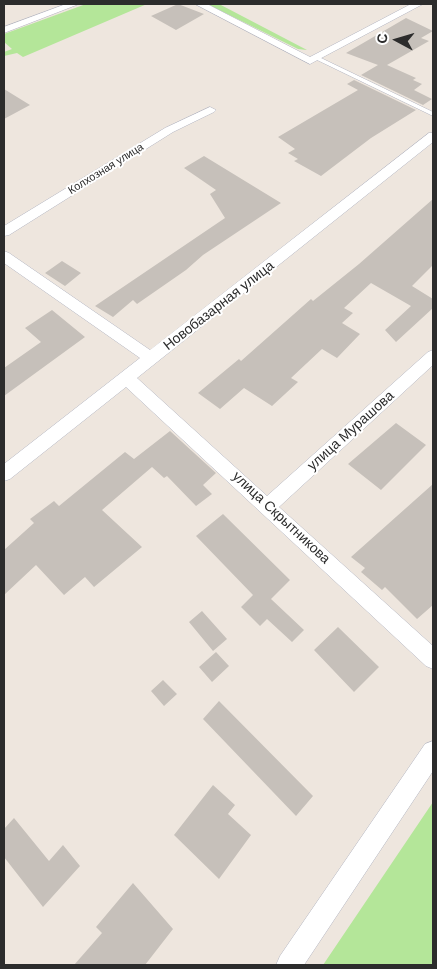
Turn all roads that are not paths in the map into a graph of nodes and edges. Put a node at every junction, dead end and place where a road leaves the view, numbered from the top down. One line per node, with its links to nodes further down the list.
1 (71, 4): 4 (street)
2 (200, 4): 5 (street)
3 (418, 4): 5 (street)
4 (4, 30)
5 (314, 60): 7 (lane)
6 (210, 110): 9 (street, Колхозная улица)
7 (433, 114)
8 (433, 136): 12 (street, Новобазарная улица)
9 (4, 232)
10 (4, 256): 12 (street)
11 (433, 356): 15 (street, улица Мурашова)
12 (152, 359): 13 (street, Новобазарная улица)
13 (127, 379): 14 (street, Новобазарная улица); 15 (street, улица Скрытникова)
14 (4, 474)
15 (268, 506): 16 (street, улица Скрытникова)
16 (433, 659)
17 (433, 752): 18 (street)
18 (289, 965)

